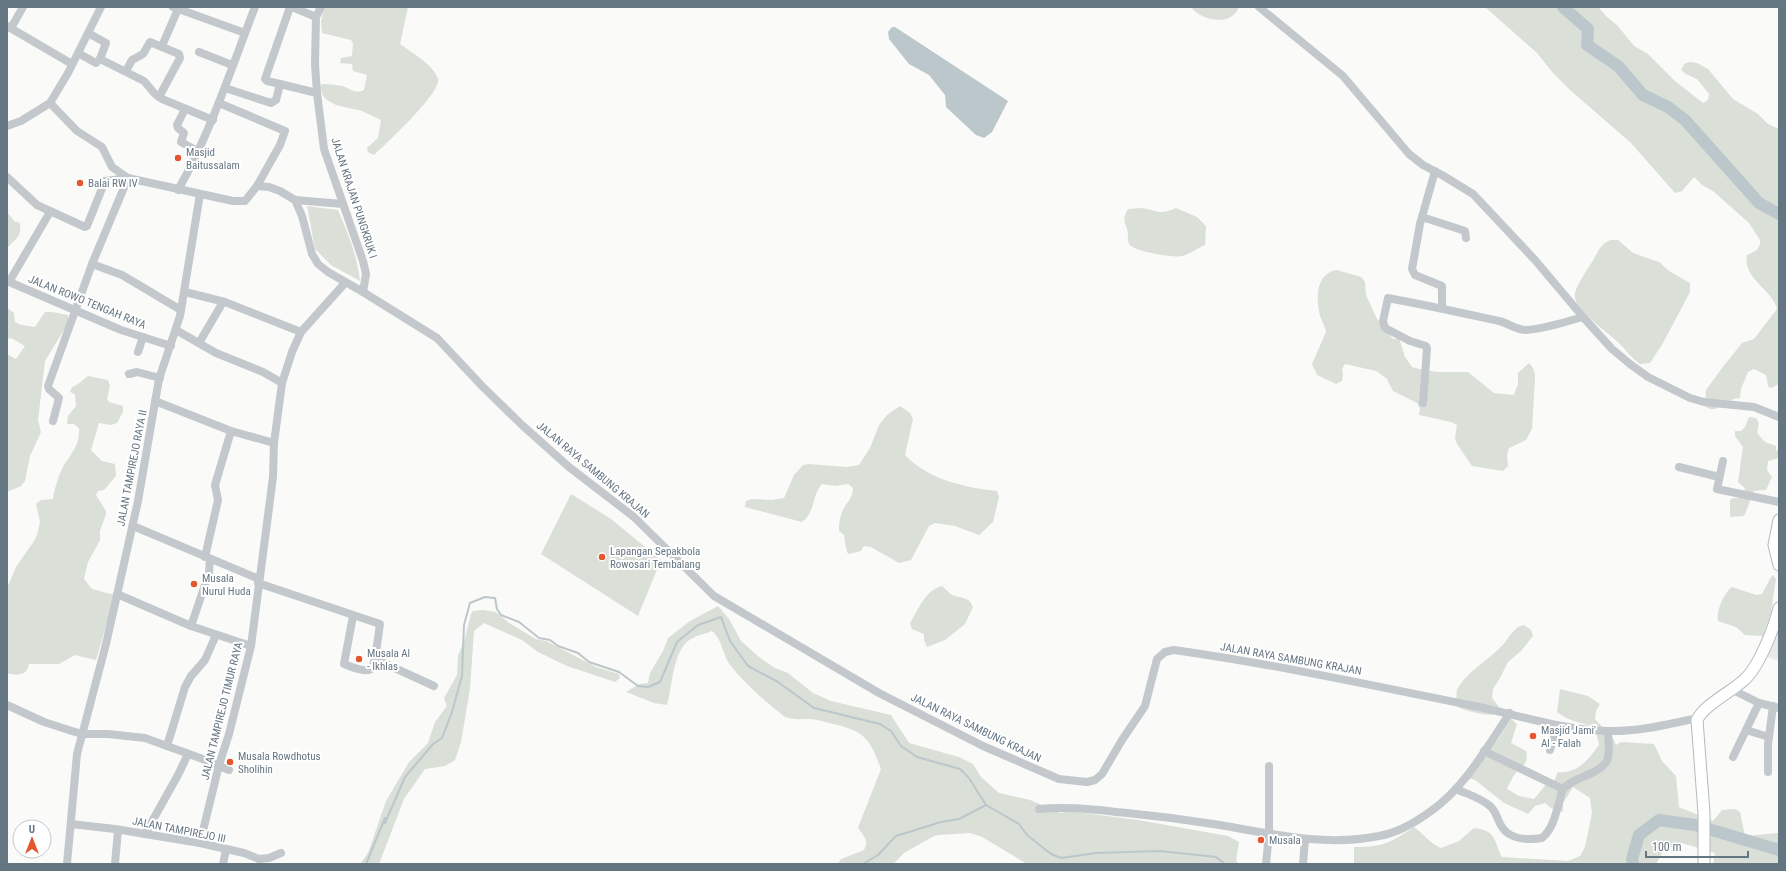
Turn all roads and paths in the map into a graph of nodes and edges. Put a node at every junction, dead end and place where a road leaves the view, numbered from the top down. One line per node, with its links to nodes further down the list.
1 (23, 7): 9 (street)
2 (101, 7): 10 (street)
3 (255, 7): 11 (street)
4 (291, 7): 8 (street); 19 (street)
5 (321, 7): 8 (street)
6 (1259, 7): 29 (street)
7 (176, 8): 11 (street); 12 (street)
8 (316, 17): 21 (street, JALAN KRAJAN PUNGKRUK I)
9 (9, 27): 16 (street)
10 (88, 33): 14 (street); 15 (street)
11 (245, 33): 17 (street)
12 (162, 46): 18 (street); 22 (street)
13 (199, 52): 17 (street)
14 (78, 53): 15 (street); 16 (street)
15 (100, 59): 18 (street)
16 (72, 64): 23 (street)
17 (232, 65): 20 (street)
18 (126, 71): 22 (street)
19 (280, 84): 20 (street); 21 (street)
20 (224, 88): 24 (street)
21 (317, 93): 36 (street, JALAN KRAJAN PUNGKRUK I)
22 (159, 97): 25 (street)
23 (50, 103): 27 (street); 31 (street)
24 (220, 103): 26 (street); 32 (street)
25 (185, 109): 26 (street); 28 (street)
26 (213, 120): 28 (street)
27 (7, 126)
28 (199, 152): 33 (street)
29 (1435, 171): 38 (street); 49 (street)
30 (7, 177): 37 (street)
31 (128, 178): 33 (street); 37 (street); 40 (street)
32 (257, 186): 34 (street); 35 (street)
33 (178, 190): 34 (street)
34 (200, 194): 43 (street)
35 (295, 200): 36 (street); 42 (street, JALAN RAYA SAMBUNG KRAJAN)
36 (343, 204): 44 (street, JALAN KRAJAN PUNGKRUK I)
37 (50, 212): 41 (street)
38 (1422, 217): 39 (street); 46 (street)
39 (1466, 238)
40 (92, 264): 47 (street); 48 (street)
41 (8, 282): 47 (street, JALAN ROWO TENGAH RAYA)
42 (347, 284): 44 (street, JALAN RAYA SAMBUNG KRAJAN); 51 (street, JALAN TAMPIREJO TIMUR RAYA)
43 (185, 292): 45 (street); 48 (street)
44 (363, 292): 86 (street, JALAN RAYA SAMBUNG KRAJAN)
45 (222, 302): 51 (street); 53 (street)
46 (1442, 308): 49 (street); 60 (street)
47 (76, 310): 52 (street, JALAN ROWO TENGAH RAYA); 62 (street)
48 (181, 310): 50 (street)
49 (1583, 318): 61 (street)
50 (176, 330): 53 (street); 54 (street)
51 (301, 332): 58 (street, JALAN TAMPIREJO TIMUR RAYA)
52 (143, 337): 54 (street, JALAN ROWO TENGAH RAYA); 55 (street)
53 (198, 343): 58 (street)
54 (171, 346): 57 (street, JALAN TAMPIREJO RAYA II)
55 (138, 352)
56 (129, 374): 57 (street)
57 (160, 378): 59 (street, JALAN TAMPIREJO RAYA II)
58 (282, 383): 64 (street, JALAN TAMPIREJO TIMUR RAYA)
59 (155, 401): 63 (street); 70 (street, JALAN TAMPIREJO RAYA II)
60 (1423, 403)
61 (1779, 417)
62 (53, 421)
63 (231, 431): 64 (street); 71 (street)
64 (274, 443): 73 (street, JALAN TAMPIREJO TIMUR RAYA)
65 (1723, 461): 67 (street)
66 (1679, 467): 67 (street)
67 (1719, 477): 68 (street)
68 (1779, 502)
69 (1779, 520): 72 (main road)
70 (133, 526): 71 (street); 74 (street, JALAN TAMPIREJO RAYA II)
71 (207, 558): 73 (street); 77 (street)
72 (1779, 565)
73 (259, 581): 76 (street); 79 (street, JALAN TAMPIREJO TIMUR RAYA)
74 (117, 594): 77 (street); 91 (street, JALAN TAMPIREJO RAYA II)
75 (1779, 608): 82 (main road)
76 (353, 616): 80 (street); 80 (street)
77 (191, 626): 78 (street)
78 (216, 635): 79 (street); 93 (street)
79 (250, 646): 98 (street, JALAN TAMPIREJO TIMUR RAYA)
80 (375, 660): 81 (street)
81 (434, 686)
82 (1733, 690): 83 (street); 87 (main road)
83 (1759, 703): 85 (street); 89 (street)
84 (7, 705): 91 (street)
85 (1776, 707): 92 (street)
86 (1510, 713): 88 (street, JALAN RAYA SAMBUNG KRAJAN); 95 (street)
87 (1698, 718): 90 (street, JALAN RAYA SAMBUNG KRAJAN); 118 (main road)
88 (1557, 726): 90 (street, JALAN RAYA SAMBUNG KRAJAN); 94 (street)
89 (1746, 730): 92 (street); 97 (street)
90 (1608, 731): 103 (street)
91 (82, 734): 93 (street); 105 (street, JALAN TAMPIREJO RAYA II)
92 (1769, 737): 101 (street)
93 (167, 746): 96 (street)
94 (1550, 750)
95 (1484, 751): 102 (street); 103 (street)
96 (188, 754): 98 (street); 107 (street)
97 (1733, 757)
98 (219, 765): 100 (street); 110 (street, JALAN TAMPIREJO TIMUR RAYA)
99 (1269, 766): 108 (street)
100 (229, 770)
101 (1768, 772)
102 (1456, 789): 103 (street); 109 (street)
103 (1563, 789)
104 (1039, 809): 108 (street)
105 (71, 824): 106 (street, JALAN TAMPIREJO III); 113 (street, JALAN TAMPIREJO RAYA II)
106 (118, 830): 107 (street, JALAN TAMPIREJO III); 114 (street)
107 (145, 834): 110 (street, JALAN TAMPIREJO III)
108 (1269, 834): 109 (street); 116 (street)
109 (1305, 838): 117 (street)
110 (200, 843): 111 (street, JALAN TAMPIREJO III)
111 (226, 850): 112 (street, JALAN TAMPIREJO III); 115 (street)
112 (281, 853)
113 (67, 864)
114 (115, 864)
115 (223, 864)
116 (1266, 864)
117 (1303, 864)
118 (1704, 864)

